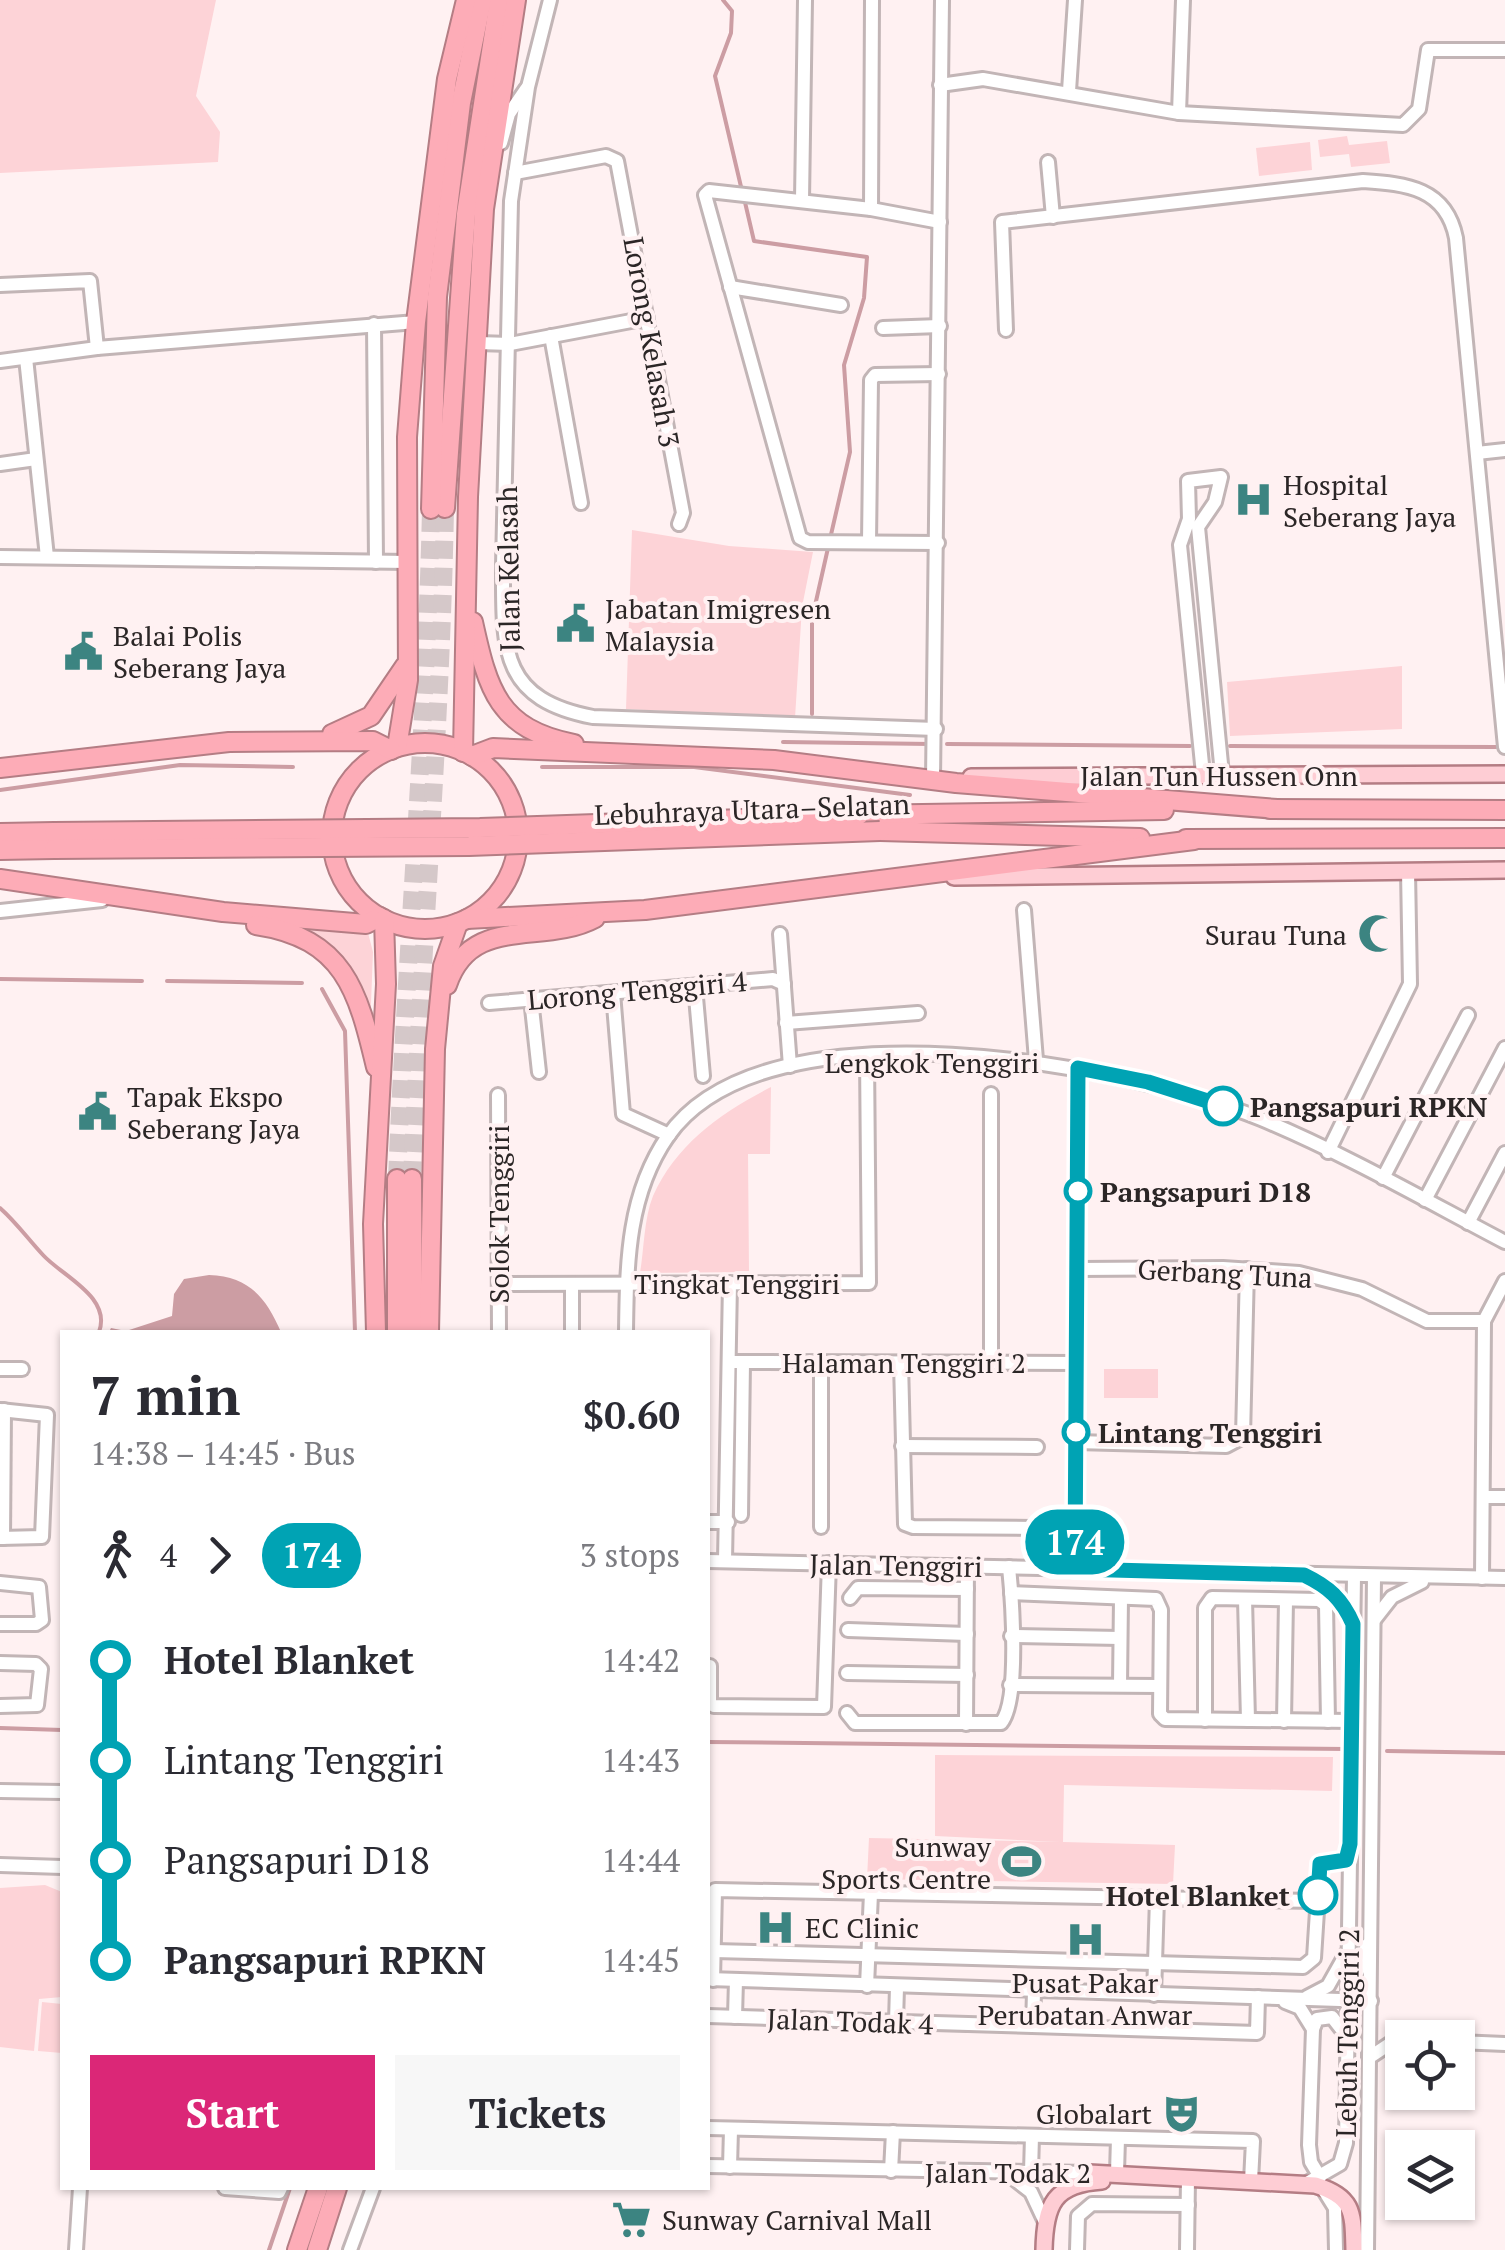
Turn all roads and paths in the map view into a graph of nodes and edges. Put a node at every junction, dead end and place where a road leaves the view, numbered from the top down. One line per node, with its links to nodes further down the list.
1 (466, 0): 27 (highway)
2 (482, 0): 3 (highway)
3 (499, 0)
4 (516, 0): 19 (highway)
5 (550, 0): 13 (street)
6 (805, 0): 18 (street)
7 (872, 0): 20 (street)
8 (942, 0): 12 (street)
9 (1075, 0): 14 (street)
10 (1183, 0): 15 (street)
11 (1505, 50): 15 (street)
12 (940, 85): 14 (street); 22 (street)
13 (528, 87): 17 (street, Jalan Kelasah); 19 (street)
14 (1069, 91): 15 (street)
15 (1179, 114)
16 (1048, 162): 21 (street)
17 (515, 173): 26 (street, Lorong Kelasah 3); 34 (street, Jalan Kelasah)
18 (802, 200): 20 (street); 24 (street)
19 (484, 208): 33 (highway)
20 (871, 208): 22 (street)
21 (1053, 217): 31 (street); 40 (street)
22 (940, 222): 29 (street)
23 (0, 285): 35 (street)
24 (730, 288): 25 (street); 45 (street)
25 (840, 305)
26 (648, 318): 32 (street); 44 (street, Lorong Kelasah 3)
27 (416, 322): 28 (street); 50 (highway)
28 (374, 324): 35 (street); 49 (street)
29 (940, 326): 30 (street); 38 (street)
30 (884, 328)
31 (1006, 330)
32 (551, 336): 34 (street); 43 (street)
33 (478, 343): 34 (street); 53 (highway)
34 (510, 344): 57 (street, Jalan Kelasah)
35 (97, 348): 36 (street)
36 (26, 358): 37 (street); 41 (street)
37 (0, 361)
38 (939, 374): 45 (street); 46 (street)
39 (1505, 450): 40 (street)
40 (1477, 453): 59 (street)
41 (36, 459): 42 (street); 48 (street)
42 (0, 464)
43 (582, 503)
44 (679, 524)
45 (869, 542): 46 (street)
46 (938, 543): 57 (street)
47 (0, 557): 48 (street)
48 (47, 557): 49 (street)
49 (376, 562): 50 (street)
50 (409, 562): 54 (highway)
51 (1204, 589): 52 (street); 52 (street); 55 (street)
52 (1186, 591): 56 (street)
53 (466, 598): 61 (highway); 62 (highway)
54 (409, 656): 58 (highway); 60 (highway)
55 (1214, 671): 56 (street); 65 (street)
56 (1195, 673): 64 (street)
57 (936, 729): 67 (street)
58 (314, 739): 60 (highway); 63 (highway)
59 (1505, 747)
60 (394, 749): 62 (highway); 84 (highway)
61 (596, 752): 62 (highway); 67 (highway)
62 (468, 754): 85 (highway)
63 (0, 768)
64 (1203, 774): 65 (main road, Jalan Tun Hussen Onn); 67 (main road, Jalan Tun Hussen Onn)
65 (1222, 774): 66 (main road, Jalan Tun Hussen Onn)
66 (1505, 774)
67 (932, 780): 68 (highway)
68 (1278, 809): 69 (highway, Lebuhraya Utara–Selatan); 73 (highway, Lebuhraya Utara–Selatan, bridge)
69 (1505, 810)
70 (0, 833): 73 (highway, Lebuhraya Utara–Selatan)
71 (1505, 838): 72 (highway, Lebuhraya Utara–Selatan)
72 (1194, 840): 73 (highway, Lebuhraya Utara–Selatan, bridge); 77 (highway)
73 (54, 841): 74 (highway, Lebuhraya Utara–Selatan)
74 (0, 850)
75 (1505, 870): 76 (main road)
76 (1408, 871): 77 (main road); 107 (street)
77 (901, 878): 83 (highway)
78 (0, 879): 79 (highway)
79 (119, 896): 81 (street); 82 (highway)
80 (1024, 910): 98 (street)
81 (0, 911)
82 (223, 912): 84 (highway); 103 (highway)
83 (604, 912): 85 (highway); 92 (highway)
84 (382, 918): 85 (highway); 103 (highway)
85 (463, 921): 92 (highway)
86 (780, 934): 87 (street)
87 (784, 984): 88 (street, Lorong Tenggiri 4); 95 (street)
88 (695, 986): 89 (street, Lorong Tenggiri 4); 102 (street)
89 (613, 992): 90 (street, Lorong Tenggiri 4); 106 (street)
90 (531, 999): 91 (street, Lorong Tenggiri 4); 101 (street)
91 (489, 1003)
92 (440, 1010): 124 (highway)
93 (918, 1012): 95 (street)
94 (1468, 1014): 109 (street)
95 (786, 1024): 99 (street)
96 (1505, 1048): 110 (street)
97 (867, 1056): 98 (street, Lengkok Tenggiri); 99 (street, Lengkok Tenggiri); 117 (street, Tingkat Tenggiri)
98 (1036, 1060): 100 (street, Lengkok Tenggiri)
99 (790, 1066): 106 (street, Lengkok Tenggiri)
100 (1078, 1068): 107 (street, Lengkok Tenggiri); 113 (street)
101 (539, 1072)
102 (703, 1076)
103 (380, 1089): 121 (highway)
104 (498, 1094): 118 (street, Solok Tenggiri)
105 (992, 1094): 131 (street)
106 (669, 1135): 116 (street, Lengkok Tenggiri)
107 (1328, 1152): 109 (street, Lengkok Tenggiri)
108 (1505, 1153): 111 (street)
109 (1383, 1178): 110 (street, Lengkok Tenggiri)
110 (1424, 1200): 111 (street, Lengkok Tenggiri)
111 (1468, 1223): 112 (street, Lengkok Tenggiri)
112 (1505, 1242)
113 (1078, 1269): 114 (street, Gerbang Tuna); 132 (street)
114 (1247, 1269): 120 (street, Gerbang Tuna); 136 (street)
115 (1505, 1281): 120 (street)
116 (627, 1283): 117 (street, Tingkat Tenggiri); 119 (street, Tingkat Tenggiri); 127 (street, Lengkok Tenggiri)
117 (730, 1283): 128 (street)
118 (499, 1284): 119 (street, Tingkat Tenggiri); 125 (street, Solok Tenggiri)
119 (572, 1284): 126 (street)
120 (1484, 1322): 141 (street)
121 (376, 1330)
122 (397, 1330): 123 (highway)
123 (413, 1330)
124 (429, 1330)
125 (499, 1330)
126 (572, 1330)
127 (626, 1330)
128 (736, 1362): 129 (street, Halaman Tenggiri 2); 143 (street)
129 (821, 1362): 130 (street, Halaman Tenggiri 2); 145 (street)
130 (901, 1362): 131 (street, Halaman Tenggiri 2); 137 (street)
131 (991, 1362): 132 (street, Halaman Tenggiri 2)
132 (1077, 1363): 136 (street)
133 (22, 1368): 134 (street)
134 (0, 1369)
135 (2, 1410): 139 (street); 147 (street)
136 (1076, 1442): 153 (street)
137 (902, 1446): 138 (street); 146 (street)
138 (1036, 1446)
139 (2, 1451): 140 (street)
140 (2, 1490): 147 (street)
141 (1483, 1497): 142 (street); 158 (street)
142 (1505, 1497)
143 (734, 1519): 144 (street); 149 (street)
144 (710, 1522)
145 (821, 1528)
146 (1034, 1528)
147 (1, 1538)
148 (710, 1561): 149 (street, Jalan Tenggiri)
149 (725, 1561): 150 (street, Jalan Tenggiri)
150 (828, 1563): 151 (street, Jalan Tenggiri); 175 (street)
151 (968, 1566): 152 (street, Jalan Tenggiri); 161 (street)
152 (1009, 1567): 153 (street, Jalan Tenggiri); 162 (street)
153 (1075, 1569): 154 (street, Jalan Tenggiri)
154 (1304, 1575): 155 (street, Jalan Tenggiri); 169 (street)
155 (1354, 1576): 156 (street, Jalan Tenggiri); 169 (street, Lebuh Tenggiri 2)
156 (1374, 1576): 157 (street, Jalan Tenggiri); 167 (street, Lebuh Tenggiri 2)
157 (1444, 1578): 158 (street, Jalan Tenggiri); 167 (street)
158 (1482, 1578): 159 (street, Jalan Tenggiri)
159 (1505, 1578)
160 (0, 1583): 168 (street)
161 (967, 1589): 163 (street); 171 (street)
162 (1011, 1593): 164 (street); 172 (street)
163 (850, 1598)
164 (1122, 1598): 173 (street); 180 (street)
165 (1245, 1599): 166 (street); 183 (street); 184 (street)
166 (1286, 1600): 185 (street); 186 (street)
167 (1374, 1613): 169 (street); 194 (street, Lebuh Tenggiri 2)
168 (0, 1624)
169 (1353, 1624): 187 (street, Lebuh Tenggiri 2)
170 (848, 1630): 171 (street)
171 (967, 1634): 177 (street)
172 (1011, 1636): 173 (street); 178 (street)
173 (1120, 1638): 179 (street)
174 (0, 1663): 181 (street)
175 (710, 1666)
176 (847, 1673): 177 (street)
177 (966, 1675): 188 (street)
178 (1010, 1685): 179 (street); 188 (street)
179 (1120, 1685): 180 (street)
180 (1160, 1686): 183 (street)
181 (0, 1706)
182 (848, 1713): 188 (street)
183 (1205, 1720): 184 (street)
184 (1248, 1720): 185 (street)
185 (1284, 1720): 186 (street)
186 (1328, 1721): 187 (street)
187 (1352, 1721): 191 (street, Lebuh Tenggiri 2)
188 (966, 1724)
189 (0, 1791): 190 (street)
190 (60, 1792)
191 (1350, 1844): 197 (street); 198 (street, Lebuh Tenggiri 2)
192 (0, 1866): 193 (street)
193 (60, 1866)
194 (1374, 1888): 202 (street); 212 (street, Lebuh Tenggiri 2)
195 (870, 1893): 196 (street); 199 (street); 200 (street)
196 (1157, 1898): 197 (street); 201 (street)
197 (1317, 1901): 201 (street)
198 (1349, 1948): 202 (street, Lebuh Tenggiri 2); 210 (street)
199 (714, 1952): 200 (street); 203 (street)
200 (868, 1956): 201 (street); 205 (street)
201 (1155, 1964): 208 (street)
202 (1348, 1975): 211 (street, Lebuh Tenggiri 2)
203 (710, 1980): 204 (street, Jalan Todak 4)
204 (736, 1980): 205 (street, Jalan Todak 4); 214 (street)
205 (867, 1986): 206 (street, Jalan Todak 4)
206 (898, 1987): 207 (street, Jalan Todak 4); 215 (street)
207 (1034, 1992): 208 (street, Jalan Todak 4); 216 (street)
208 (1154, 1995): 209 (street, Jalan Todak 4)
209 (1258, 1997): 210 (street, Jalan Todak 4); 216 (street, Jalan Todak 4); 218 (street, Lebuh Tenggiri 2)
210 (1304, 1998): 211 (street, Jalan Todak 4)
211 (1348, 2000): 212 (street, Jalan Todak 4); 220 (street, Lebuh Tenggiri 2)
212 (1371, 2001): 217 (street, Lebuh Tenggiri 2)
213 (710, 2016): 214 (street, Jalan Todak 4)
214 (734, 2017): 215 (street, Jalan Todak 4)
215 (896, 2022): 216 (street, Jalan Todak 4)
216 (1034, 2026)
217 (1370, 2028): 219 (street); 224 (street, Lebuh Tenggiri 2)
218 (1313, 2029): 220 (street); 240 (street, Lebuh Tenggiri 2)
219 (1385, 2035)
220 (1347, 2038): 240 (street, Lebuh Tenggiri 2)
221 (1475, 2043): 222 (street)
222 (1505, 2044)
223 (1385, 2048): 224 (street)
224 (1370, 2057): 256 (street, Lebuh Tenggiri 2)
225 (710, 2128): 226 (street, Jalan Todak 2)
226 (731, 2129): 227 (street, Jalan Todak 2); 231 (street)
227 (893, 2132): 228 (street, Jalan Todak 2); 232 (street)
228 (1032, 2136): 229 (street, Jalan Todak 2); 234 (street)
229 (1118, 2138): 236 (street); 239 (street, Jalan Todak 2)
230 (710, 2166): 231 (street, Jalan Todak 2)
231 (730, 2166): 232 (street, Jalan Todak 2)
232 (891, 2171): 233 (street, Jalan Todak 2)
233 (1005, 2172): 234 (street, Jalan Todak 2); 246 (street)
234 (1030, 2172): 235 (street, Jalan Todak 2)
235 (1089, 2173): 236 (main road, Jalan Todak 2)
236 (1117, 2173): 237 (main road, Jalan Todak 2)
237 (1136, 2178): 238 (main road, Jalan Todak 2); 246 (main road)
238 (1188, 2179): 239 (main road, Jalan Todak 2); 245 (street)
239 (1251, 2181): 240 (main road, Jalan Todak 2)
240 (1314, 2181): 254 (street, Lebuh Tenggiri 2); 255 (main road)
241 (80, 2190): 247 (street)
242 (317, 2190): 248 (highway)
243 (336, 2190): 249 (highway)
244 (372, 2190): 250 (street)
245 (1188, 2205): 252 (street, Jalan Todak 2); 253 (street)
246 (1045, 2222): 251 (main road)
247 (76, 2250)
248 (296, 2250)
249 (317, 2250)
250 (350, 2250)
251 (1044, 2250)
252 (1077, 2250)
253 (1187, 2250)
254 (1336, 2250)
255 (1354, 2250)
256 (1367, 2250)

